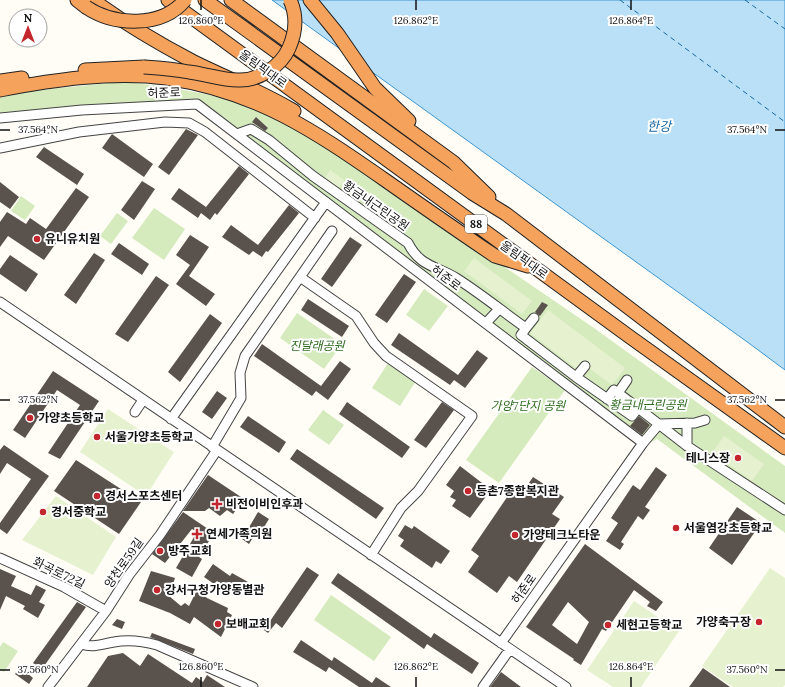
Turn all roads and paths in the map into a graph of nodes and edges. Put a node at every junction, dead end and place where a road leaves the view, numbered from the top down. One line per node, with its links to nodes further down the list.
1 (168, 0): 19 (highway, 올림픽대로 / 88)
2 (185, 0): 7 (highway, bridge)
3 (205, 0): 16 (highway, 올림픽대로 / 88)
4 (231, 0): 14 (highway)
5 (290, 0): 8 (highway, bridge)
6 (310, 0): 14 (highway)
7 (85, 2): 13 (highway)
8 (0, 81)
9 (0, 90): 13 (highway)
10 (0, 118): 11 (street, 허준로)
11 (237, 134): 15 (street, 허준로); 22 (street, 황금내근린공원)
12 (0, 148): 17 (street)
13 (350, 156): 19 (highway)
14 (453, 162): 16 (highway)
15 (326, 202): 17 (street); 24 (street, 허준로)
16 (506, 214): 39 (highway, 올림픽대로 / 88)
17 (315, 218): 35 (street)
18 (332, 231): 20 (street, 양천로59길)
19 (537, 269): 44 (highway, 올림픽대로 / 88)
20 (300, 277): 43 (street, 양천로59길); 46 (street)
21 (0, 302): 31 (street)
22 (499, 309): 24 (street); 25 (street, 황금내근린공원)
23 (534, 318): 25 (street)
24 (486, 323): 40 (street, 허준로)
25 (526, 328): 27 (street)
26 (582, 367): 27 (street)
27 (576, 377): 30 (street)
28 (627, 380): 29 (street)
29 (618, 392): 30 (street); 32 (street)
30 (607, 399): 34 (street)
31 (143, 400): 33 (street); 35 (street)
32 (638, 408): 34 (street); 38 (street)
33 (135, 412)
34 (632, 416): 40 (street)
35 (171, 419): 43 (street)
36 (705, 420): 37 (street)
37 (687, 423): 38 (street); 42 (street)
38 (659, 424): 41 (street); 42 (street)
39 (785, 427)
40 (624, 428): 41 (street, 허준로)
41 (643, 443): 51 (street, 허준로)
42 (687, 446): 45 (street)
43 (214, 448): 46 (street); 49 (street, 양천로59길)
44 (785, 448)
45 (785, 510)
46 (371, 555): 51 (street)
47 (0, 558): 50 (street, 화곡로72길)
48 (114, 580): 49 (street)
49 (121, 587): 50 (street, 양천로59길)
50 (106, 611): 52 (street, 양천로59길)
51 (501, 643): 53 (street)
52 (81, 644): 54 (street, 양천로59길); 55 (street)
53 (510, 649): 56 (street); 57 (street)
54 (48, 687)
55 (253, 687)
56 (483, 687)
57 (566, 687)

